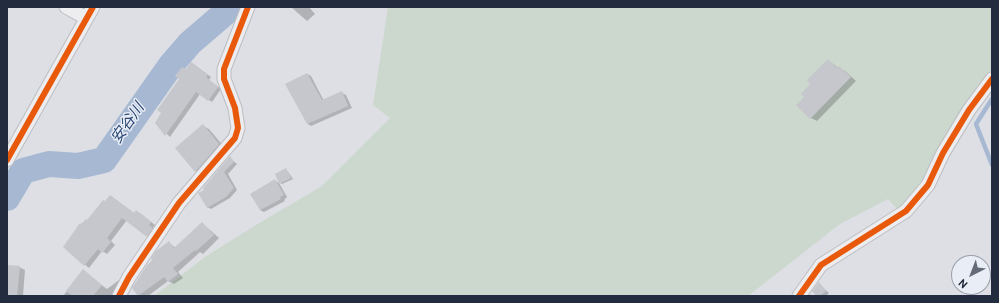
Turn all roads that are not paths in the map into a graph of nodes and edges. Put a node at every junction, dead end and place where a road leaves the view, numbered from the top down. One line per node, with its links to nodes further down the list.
1 (66, 7): 4 (street)
2 (93, 7): 4 (street)
3 (248, 7): 7 (street)
4 (86, 18): 6 (street)
5 (992, 79): 8 (street)
6 (7, 160)
7 (120, 296)
8 (799, 296)

